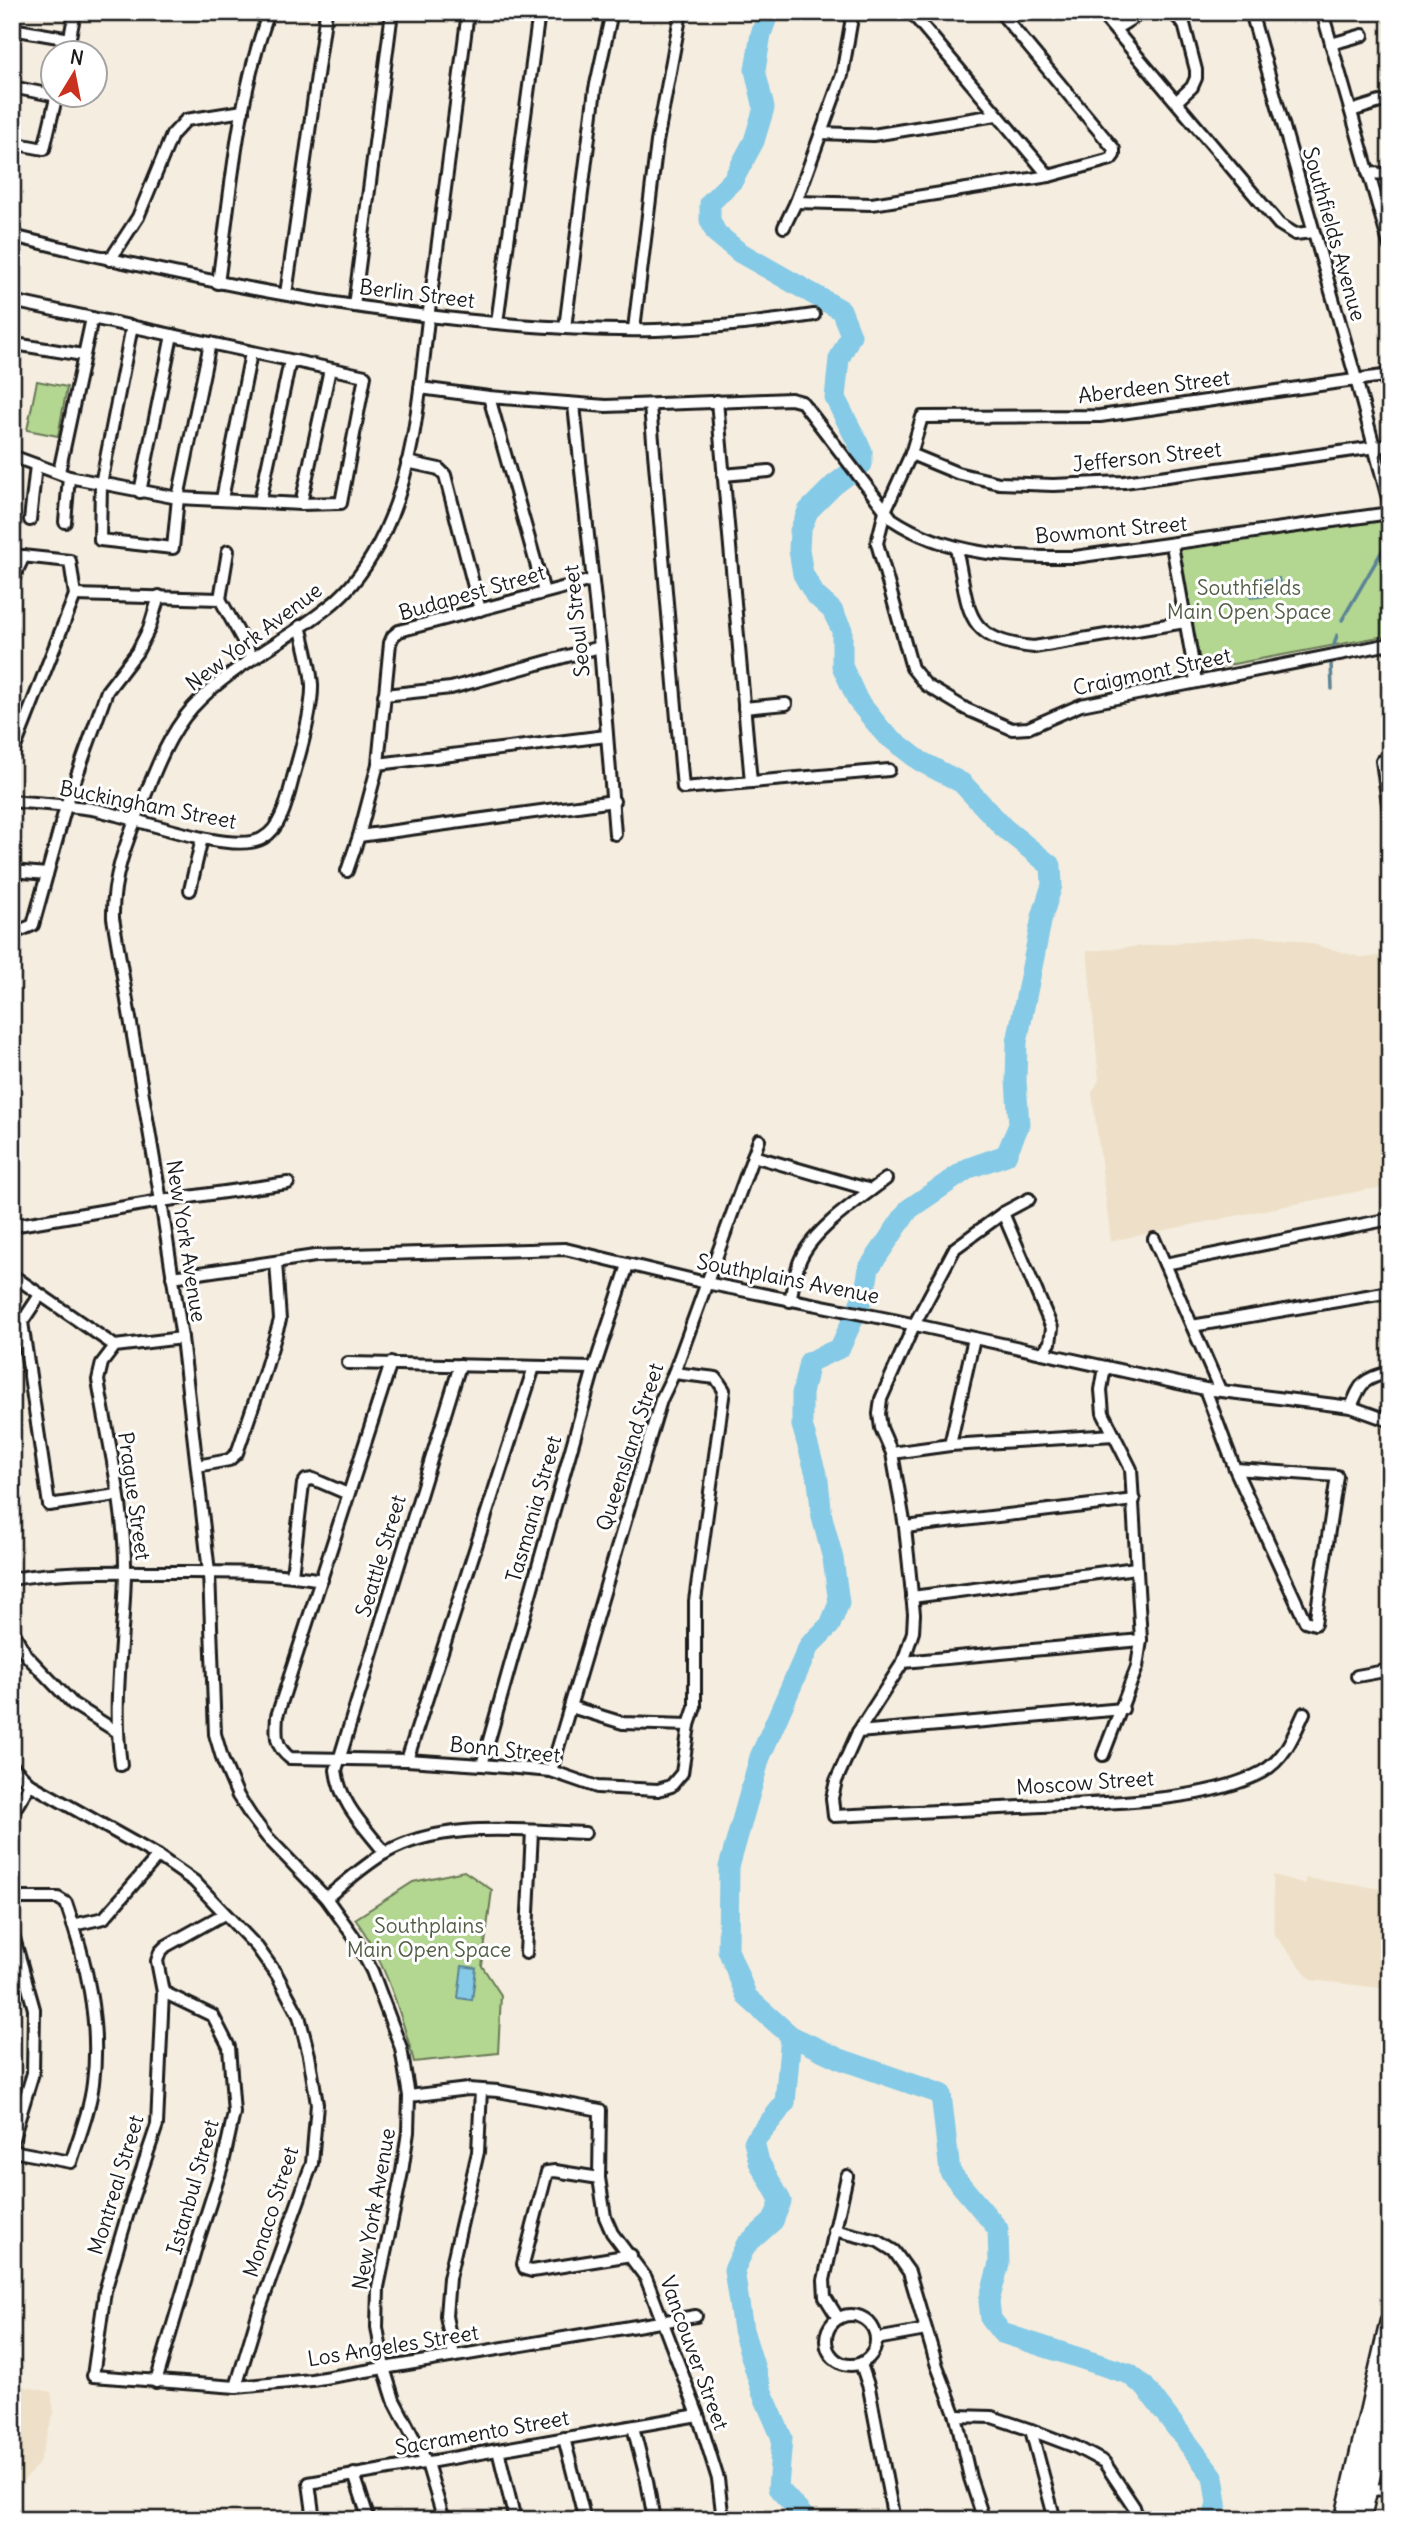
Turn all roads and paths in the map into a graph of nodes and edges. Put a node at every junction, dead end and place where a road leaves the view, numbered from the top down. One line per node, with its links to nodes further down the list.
1 (75, 12): 21 (street)
2 (269, 12): 28 (street)
3 (326, 12): 43 (street)
4 (392, 12): 45 (street)
5 (468, 12): 48 (street, New York Avenue)
6 (539, 12): 49 (street)
7 (612, 12): 51 (street)
8 (681, 12): 52 (street)
9 (853, 12): 31 (street)
10 (911, 12): 30 (street)
11 (1000, 12): 35 (street)
12 (1100, 12): 18 (street)
13 (1143, 12): 18 (street)
14 (1172, 12): 25 (street)
15 (1251, 12): 38 (street, Southfields Avenue)
16 (1322, 12): 22 (street)
17 (12, 29): 20 (street)
18 (1115, 29): 25 (street)
19 (1363, 35): 22 (street)
20 (64, 38)
21 (70, 38)
22 (1331, 44): 29 (street)
23 (12, 87): 24 (street)
24 (38, 92)
25 (1177, 101): 38 (street)
26 (1380, 102): 29 (street)
27 (54, 108): 32 (street)
28 (243, 111): 41 (street); 42 (street)
29 (1350, 111): 33 (street)
30 (996, 115): 31 (street); 35 (street)
31 (821, 133): 36 (street)
32 (12, 143)
33 (1368, 173): 34 (street); 40 (street)
34 (1390, 174)
35 (1049, 176): 36 (street)
36 (796, 202): 37 (street)
37 (784, 228)
38 (1313, 232): 61 (street, Southfields Avenue)
39 (21, 237): 41 (street, Berlin Street)
40 (1390, 247)
41 (110, 260): 42 (street, Berlin Street)
42 (218, 283): 43 (street, Berlin Street)
43 (286, 294): 45 (street, Berlin Street)
44 (12, 301): 47 (street)
45 (354, 306): 48 (street, Berlin Street)
46 (814, 315): 52 (street, Berlin Street)
47 (92, 318): 50 (street); 57 (street)
48 (428, 318): 49 (street, Berlin Street); 62 (street, New York Avenue)
49 (497, 323): 51 (street, Berlin Street)
50 (132, 326): 53 (street); 77 (street)
51 (565, 328): 52 (street, Berlin Street)
52 (634, 329)
53 (172, 335): 54 (street); 78 (street)
54 (210, 343): 56 (street); 79 (street)
55 (21, 345): 57 (street)
56 (251, 354): 58 (street); 80 (street)
57 (83, 355): 75 (street)
58 (290, 360): 59 (street); 81 (street)
59 (330, 369): 82 (street); 82 (street)
60 (1390, 375): 61 (street, Aberdeen Street)
61 (1356, 379): 67 (street, Aberdeen Street); 69 (street, Southfields Avenue)
62 (420, 388): 63 (street, Bowmont Street); 72 (street, New York Avenue)
63 (489, 397): 65 (street, Bowmont Street); 94 (street)
64 (717, 401): 66 (street, Bowmont Street); 76 (street); 84 (street, Bowmont Street)
65 (574, 405): 66 (street, Bowmont Street); 92 (street, Seoul Street)
66 (650, 406): 113 (street)
67 (922, 417): 70 (street, Craigmont Street)
68 (1390, 445): 69 (street, Jefferson Street)
69 (1375, 448): 70 (street, Jefferson Street); 83 (street, Southfields Avenue)
70 (911, 454): 84 (street, Craigmont Street)
71 (12, 456): 73 (street)
72 (407, 462): 98 (street); 100 (street, New York Avenue)
73 (36, 465): 75 (street); 86 (street)
74 (769, 471): 76 (street)
75 (64, 475): 77 (street); 87 (street)
76 (723, 475): 107 (street)
77 (101, 484): 78 (street); 79 (street)
78 (140, 492): 79 (street)
79 (178, 498): 80 (street)
80 (222, 499): 81 (street)
81 (260, 501): 82 (street)
82 (301, 504)
83 (1390, 506)
84 (886, 511): 89 (street, Bowmont Street); 104 (street, Craigmont Street)
85 (1390, 513): 88 (street, Bowmont Street)
86 (30, 520)
87 (65, 522)
88 (1171, 545): 89 (street, Bowmont Street); 99 (street)
89 (956, 548): 99 (street)
90 (228, 551): 97 (street)
91 (18, 556): 93 (street); 95 (street)
92 (592, 580): 94 (street, Budapest Street); 102 (street, Seoul Street)
93 (12, 581)
94 (544, 592): 98 (street, Budapest Street)
95 (75, 595): 96 (street); 109 (street)
96 (159, 596): 97 (street); 116 (street)
97 (220, 599): 103 (street)
98 (480, 610): 105 (street, Budapest Street)
99 (1185, 621): 104 (street)
100 (300, 626): 103 (street, New York Avenue); 121 (street, Buckingham Street)
101 (1390, 644): 104 (street, Craigmont Street)
102 (600, 647): 105 (street); 108 (street, Seoul Street)
103 (252, 657): 117 (street, New York Avenue)
104 (1196, 681)
105 (384, 695): 111 (street, Budapest Street)
106 (786, 704): 107 (street)
107 (744, 708): 113 (street)
108 (606, 736): 111 (street); 115 (street, Seoul Street)
109 (12, 755)
110 (1382, 761): 118 (street)
111 (378, 764): 120 (street, Budapest Street)
112 (889, 770): 113 (street)
113 (751, 782)
114 (12, 801): 116 (street, Buckingham Street)
115 (614, 801): 119 (street, Seoul Street); 120 (street)
116 (66, 806): 117 (street, Buckingham Street); 124 (street)
117 (136, 818): 121 (street, Buckingham Street); 133 (street, New York Avenue)
118 (1390, 818)
119 (615, 834)
120 (359, 836): 123 (street, Budapest Street)
121 (202, 838): 125 (street)
122 (12, 871): 124 (street)
123 (346, 871)
124 (47, 874): 126 (street)
125 (190, 890)
126 (12, 934)
127 (759, 1140): 128 (street, Queensland Street)
128 (753, 1156): 131 (street); 143 (street, Queensland Street)
129 (886, 1179): 131 (street)
130 (288, 1183): 133 (street)
131 (871, 1190): 146 (street)
132 (1028, 1199): 134 (street)
133 (161, 1201): 136 (street); 142 (street, New York Avenue)
134 (1003, 1213): 147 (street); 152 (street)
135 (1390, 1219): 139 (street)
136 (12, 1226)
137 (1154, 1239): 139 (street)
138 (276, 1262): 140 (street, Southplains Avenue); 142 (street, Southplains Avenue); 168 (street)
139 (1165, 1264): 148 (street)
140 (628, 1265): 143 (street, Southplains Avenue); 158 (street, Tasmania Street)
141 (12, 1275): 145 (street)
142 (172, 1277): 149 (street, New York Avenue)
143 (706, 1283): 146 (street, Southplains Avenue); 160 (street, Queensland Street)
144 (1390, 1292): 148 (street)
145 (40, 1295): 151 (street); 171 (street)
146 (790, 1301): 147 (street, Southplains Avenue)
147 (914, 1325): 150 (street, Southplains Avenue); 167 (street)
148 (1192, 1326): 162 (street)
149 (182, 1338): 151 (street); 168 (street, New York Avenue)
150 (974, 1338): 152 (street, Southplains Avenue); 166 (street)
151 (115, 1346): 171 (street, Prague Street)
152 (1042, 1353): 157 (street, Southplains Avenue)
153 (348, 1363): 154 (street)
154 (390, 1363): 155 (street); 170 (street, Bonn Street)
155 (460, 1365): 156 (street); 193 (street, Seattle Street)
156 (534, 1367): 158 (street); 194 (street)
157 (1105, 1367): 161 (street, Southplains Avenue); 165 (street)
158 (594, 1368): 196 (street, Tasmania Street)
159 (1390, 1372): 163 (street)
160 (674, 1373): 186 (street, Queensland Street); 189 (street, Bonn Street)
161 (1205, 1389): 162 (street, Southplains Avenue); 169 (street)
162 (1220, 1390): 163 (street, Southplains Avenue)
163 (1351, 1407): 164 (street, Southplains Avenue)
164 (1390, 1421)
165 (1114, 1435): 166 (street); 172 (street)
166 (950, 1445): 167 (street)
167 (892, 1453): 173 (street)
168 (197, 1466): 176 (street, New York Avenue)
169 (1236, 1469): 169 (street)
170 (348, 1494): 177 (street); 179 (street, Bonn Street)
171 (117, 1495): 175 (street, Prague Street)
172 (1134, 1500): 173 (street); 174 (street)
173 (905, 1527): 180 (street)
174 (1136, 1569): 180 (street); 182 (street)
175 (125, 1572): 176 (street); 178 (street); 190 (street, Prague Street)
176 (209, 1572): 177 (street); 206 (street, New York Avenue)
177 (292, 1575): 179 (street)
178 (12, 1579)
179 (322, 1580): 193 (street, Bonn Street)
180 (912, 1597): 183 (street)
181 (12, 1629): 190 (street)
182 (1141, 1640): 183 (street); 187 (street)
183 (903, 1662): 191 (street)
184 (1390, 1670): 185 (street)
185 (1357, 1676)
186 (571, 1707): 189 (street); 198 (street, Queensland Street)
187 (1123, 1709): 191 (street); 192 (street)
188 (1304, 1713): 191 (street, Moscow Street)
189 (690, 1725): 198 (street, Bonn Street)
190 (116, 1731): 195 (street, Prague Street)
191 (858, 1732)
192 (1103, 1755)
193 (338, 1758): 194 (street, Bonn Street); 203 (street)
194 (407, 1760): 196 (street, Bonn Street)
195 (121, 1765)
196 (482, 1765): 198 (street, Bonn Street)
197 (12, 1766): 199 (street, Monaco Street)
198 (551, 1771)
199 (30, 1784): 200 (street); 204 (street, Monaco Street)
200 (12, 1814)
201 (532, 1831): 202 (street); 203 (street); 210 (street)
202 (585, 1833)
203 (385, 1853): 206 (street)
204 (158, 1856): 207 (street, Monaco Street); 208 (street)
205 (12, 1898): 208 (street)
206 (326, 1898): 213 (street, New York Avenue)
207 (224, 1914): 211 (street, Montreal Street); 231 (street, Monaco Street)
208 (73, 1924): 215 (street)
209 (12, 1931): 214 (street)
210 (526, 1953)
211 (163, 1992): 229 (street, Montreal Street); 230 (street, Istanbul Street)
212 (481, 2090): 213 (street, Vancouver Street); 217 (street, Vancouver Street); 226 (street)
213 (409, 2096): 228 (street, New York Avenue)
214 (12, 2142)
215 (12, 2151)
216 (847, 2176): 218 (street)
217 (599, 2178): 219 (street, Vancouver Street); 219 (street)
218 (834, 2230): 221 (street); 224 (street)
219 (631, 2255): 222 (street, Vancouver Street)
220 (696, 2316): 222 (street, Los Angeles Street)
221 (838, 2318): 225 (street); 227 (street)
222 (661, 2320): 226 (street, Los Angeles Street); 233 (street, Vancouver Street)
223 (1390, 2323): 232 (highway)
224 (926, 2330): 225 (street); 234 (street)
225 (876, 2339): 227 (street)
226 (454, 2356): 228 (street, Los Angeles Street)
227 (861, 2364): 250 (street)
228 (384, 2368): 231 (street, Los Angeles Street); 239 (street, New York Avenue)
229 (93, 2376): 230 (street, Los Angeles Street)
230 (156, 2382): 231 (street, Los Angeles Street)
231 (236, 2387)
232 (1384, 2401): 242 (highway)
233 (698, 2415): 235 (street, Sacramento Street); 249 (street, Vancouver Street)
234 (956, 2416): 236 (street); 251 (street)
235 (633, 2427): 237 (street, Sacramento Street); 248 (street)
236 (1031, 2430): 252 (street); 253 (street)
237 (564, 2438): 238 (street, Sacramento Street); 247 (street)
238 (498, 2450): 239 (street, Sacramento Street); 246 (street)
239 (427, 2463): 240 (street, Sacramento Street); 245 (street, New York Avenue)
240 (354, 2474): 243 (street, Sacramento Street); 244 (street)
241 (1390, 2488): 242 (street)
242 (1359, 2490): 254 (highway); 255 (highway)
243 (314, 2520)
244 (369, 2520)
245 (444, 2520)
246 (515, 2520)
247 (585, 2520)
248 (654, 2520)
249 (723, 2520)
250 (894, 2520)
251 (984, 2520)
252 (1055, 2520)
253 (1138, 2520)
254 (1346, 2520)
255 (1360, 2520)

